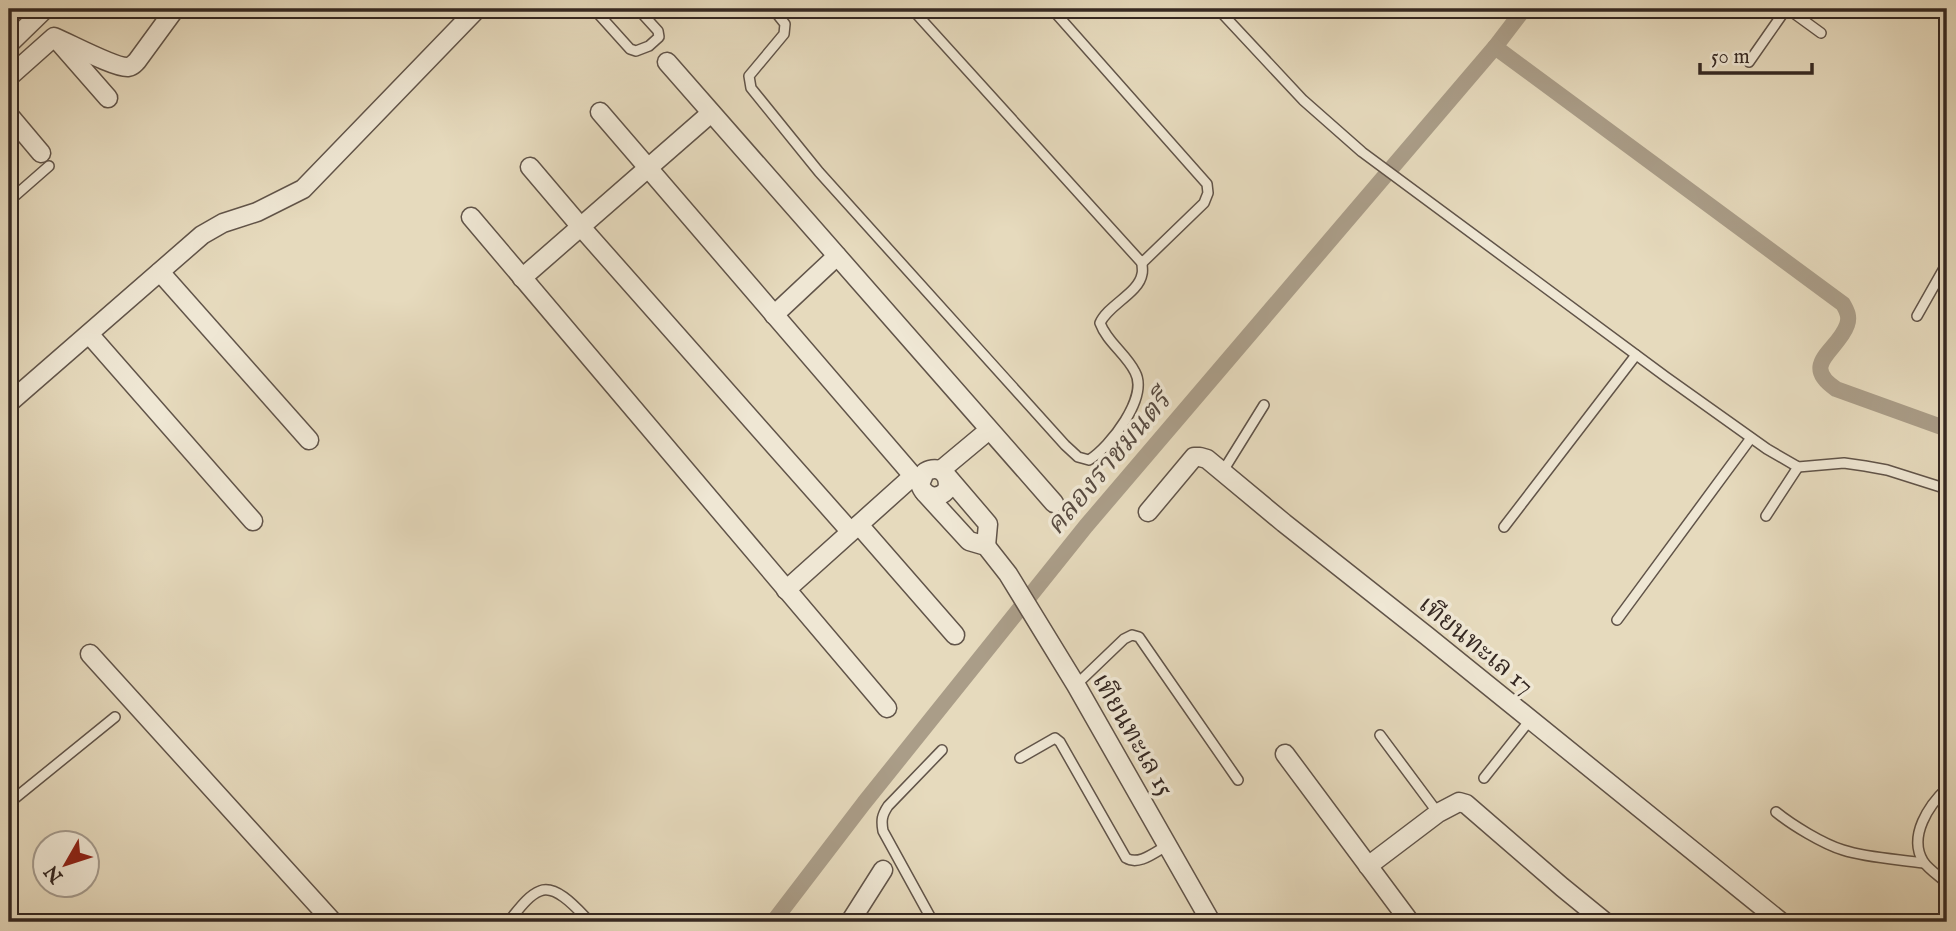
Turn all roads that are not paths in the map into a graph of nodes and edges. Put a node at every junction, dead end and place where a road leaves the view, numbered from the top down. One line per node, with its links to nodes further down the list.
1 (45, 9): 13 (street)
2 (175, 9): 12 (street)
3 (477, 9): 30 (street)
4 (594, 9): 5 (lane)
5 (638, 9)
6 (773, 9): 28 (lane)
7 (912, 9): 28 (lane)
8 (1052, 9): 28 (lane)
9 (1218, 9): 35 (lane)
10 (1787, 9): 11 (lane); 15 (lane)
11 (1821, 33)
12 (54, 37): 16 (street); 17 (street)
13 (9, 44)
14 (667, 62): 19 (street)
15 (1749, 62)
16 (9, 77)
17 (107, 98)
18 (600, 112): 23 (street)
19 (711, 113): 23 (street); 27 (street)
20 (9, 115): 21 (street)
21 (45, 159): 24 (lane)
22 (530, 167): 26 (street)
23 (648, 169): 26 (street); 32 (street)
24 (9, 201)
25 (471, 217): 31 (street)
26 (581, 227): 31 (street); 51 (street)
27 (836, 256): 32 (street); 38 (street)
28 (1142, 262)
29 (1947, 263): 33 (lane)
30 (160, 272): 34 (street); 40 (street)
31 (522, 278): 53 (street)
32 (774, 315): 44 (street)
33 (1917, 316)
34 (89, 334): 36 (street); 49 (street)
35 (1636, 355): 39 (lane); 50 (lane)
36 (9, 403)
37 (1264, 405): 42 (lane)
38 (989, 430): 43 (street); 46 (street)
39 (1751, 438): 41 (lane); 54 (lane)
40 (309, 440)
41 (1798, 467): 45 (lane); 48 (lane)
42 (1223, 471): 47 (street, เทียนทะเล 17); 60 (street, เทียนทะเล 17)
43 (944, 473): 44 (street); 52 (street)
44 (920, 484): 51 (street); 52 (street)
45 (1947, 489)
46 (1054, 503)
47 (1148, 512)
48 (1766, 516)
49 (253, 520)
50 (1504, 527)
51 (855, 528): 53 (street); 55 (street)
52 (986, 546): 57 (street, เทียนทะเล 15)
53 (786, 590): 58 (street)
54 (1617, 620)
55 (955, 635)
56 (90, 654): 77 (street)
57 (1076, 685): 66 (lane); 71 (street, เทียนทะเล 15)
58 (887, 708)
59 (115, 717): 68 (lane)
60 (1531, 720): 65 (lane); 76 (street, เทียนทะเล 17)
61 (1380, 735): 70 (lane)
62 (942, 750): 81 (lane)
63 (1285, 754): 73 (street)
64 (1020, 758): 71 (lane)
65 (1484, 778)
66 (1238, 780)
67 (1947, 789): 72 (lane)
68 (9, 803)
69 (1776, 812): 72 (lane)
70 (1438, 813): 73 (street); 84 (street)
71 (1168, 845): 82 (street, เทียนทะเล 15)
72 (1923, 863): 75 (lane)
73 (1368, 866): 83 (street)
74 (883, 870): 80 (street)
75 (1947, 883)
76 (1775, 920)
77 (333, 922)
78 (508, 922): 79 (lane)
79 (590, 922)
80 (850, 922)
81 (933, 922)
82 (1212, 922)
83 (1410, 922)
84 (1605, 922)

